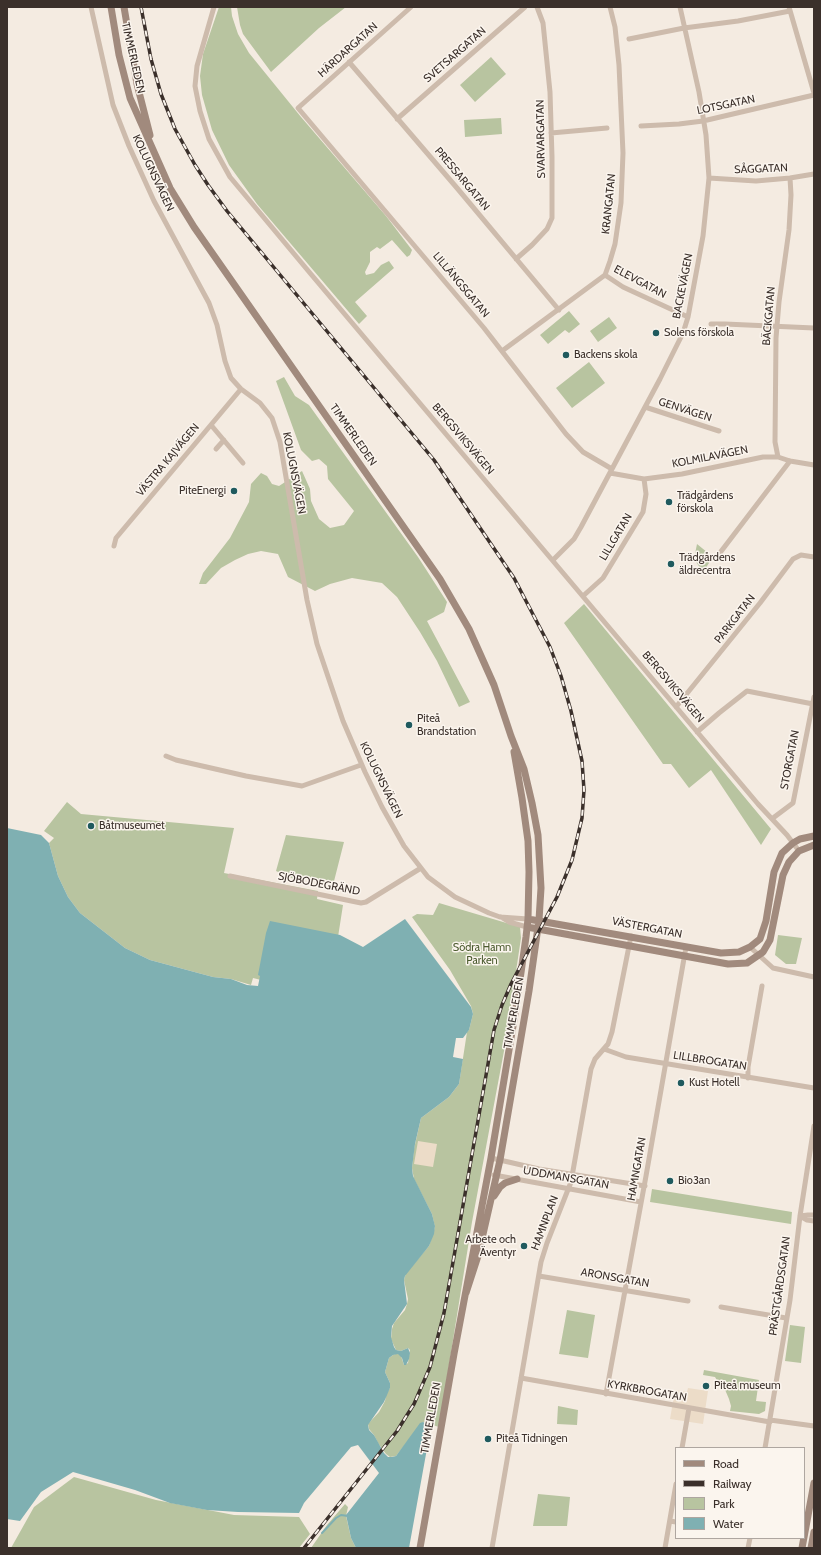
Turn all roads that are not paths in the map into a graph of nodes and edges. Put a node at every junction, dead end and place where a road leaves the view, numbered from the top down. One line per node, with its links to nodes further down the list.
1 (91, 7): 33 (street, KOLUGNSVÄGEN)
2 (111, 7): 21 (main road, TIMMERLEDEN)
3 (124, 7): 21 (main road, TIMMERLEDEN)
4 (214, 7): 48 (street, BERGSVIKSVÄGEN)
5 (411, 7): 13 (street, HÄRDARGATAN)
6 (525, 7): 16 (street, SVETSARGATAN)
7 (537, 7): 20 (street, SVARVARGATAN)
8 (610, 7): 26 (street, KRANGATAN)
9 (680, 7): 11 (street, BACKEVÄGEN)
10 (789, 9): 11 (street); 14 (street)
11 (684, 28): 12 (street); 17 (street, BACKEVÄGEN)
12 (629, 39)
13 (349, 62): 15 (street, HÄRDARGATAN); 16 (street, PRESSARGATAN)
14 (814, 94): 17 (street, LOTSGATAN)
15 (298, 108): 32 (street, LILLÄNGSGATAN)
16 (397, 119): 25 (street, PRESSARGATAN)
17 (703, 121): 18 (street, LOTSGATAN); 23 (street, BACKEVÄGEN)
18 (641, 126)
19 (607, 128): 20 (street)
20 (551, 133): 25 (street, SVARVARGATAN)
21 (156, 157): 54 (main road, TIMMERLEDEN)
22 (814, 174): 24 (street, SÅGGATAN)
23 (709, 178): 24 (street, SÅGGATAN); 28 (street, BACKEVÄGEN)
24 (790, 178): 30 (street, BÄCKGATAN)
25 (516, 259): 27 (street, PRESSARGATAN)
26 (605, 275): 27 (street); 28 (street, ELEVGATAN)
27 (559, 310): 32 (street)
28 (688, 317): 34 (street, BACKEVÄGEN)
29 (711, 324): 30 (street)
30 (777, 326): 31 (street); 39 (street, BÄCKGATAN)
31 (814, 328)
32 (502, 351): 43 (street, LILLÄNGSGATAN)
33 (242, 389): 35 (street, VÄSTRA KAJVÄGEN); 56 (street, KOLUGNSVÄGEN)
34 (645, 407): 36 (street, GENVÄGEN); 43 (street, BACKEVÄGEN)
35 (211, 426): 37 (street); 45 (street, VÄSTRA KAJVÄGEN)
36 (719, 432)
37 (224, 440): 38 (street); 41 (street)
38 (216, 449)
39 (778, 457): 40 (street, KOLMILAVÄGEN); 44 (street, KOLMILAVÄGEN)
40 (790, 461): 42 (street, KOLMILAVÄGEN); 47 (street)
41 (243, 463)
42 (814, 465)
43 (611, 471): 44 (street, KOLMILAVÄGEN); 48 (street, BACKEVÄGEN)
44 (644, 479): 49 (street, LILLGATAN)
45 (114, 546)
46 (814, 557): 52 (street, PARKGATAN)
47 (716, 558)
48 (553, 560): 49 (street, BERGSVIKSVÄGEN)
49 (583, 596): 52 (street, BERGSVIKSVÄGEN)
50 (814, 697): 51 (street, STORGATAN)
51 (813, 704): 53 (street); 57 (street, STORGATAN)
52 (676, 707): 53 (street, BERGSVIKSVÄGEN)
53 (697, 732): 57 (street, BERGSVIKSVÄGEN)
54 (511, 736): 65 (main road, TIMMERLEDEN); 66 (main road, TIMMERLEDEN)
55 (166, 756): 56 (street)
56 (361, 765): 62 (street, KOLUGNSVÄGEN)
57 (773, 818): 59 (street, BERGSVIKSVÄGEN)
58 (814, 836): 59 (main road)
59 (793, 843): 61 (street, BERGSVIKSVÄGEN); 72 (main road)
60 (814, 845): 61 (main road)
61 (798, 852): 74 (main road)
62 (421, 868): 63 (street, SJÖBODEGRÄND); 64 (street, KOLUGNSVÄGEN)
63 (230, 876)
64 (500, 917): 65 (street, KOLUGNSVÄGEN); 67 (street, KOLUGNSVÄGEN)
65 (528, 918): 66 (main road, VÄSTERGATAN); 67 (main road, TIMMERLEDEN)
66 (539, 920): 68 (main road, TIMMERLEDEN); 69 (main road, VÄSTERGATAN)
67 (527, 927): 68 (main road, VÄSTERGATAN); 82 (main road, TIMMERLEDEN)
68 (538, 929): 70 (main road, VÄSTERGATAN); 83 (main road, TIMMERLEDEN)
69 (631, 936): 70 (street, HAMNPLAN); 71 (main road, VÄSTERGATAN)
70 (629, 945): 73 (main road, VÄSTERGATAN); 77 (street, HAMNPLAN)
71 (686, 947): 72 (main road, VÄSTERGATAN); 73 (street, HAMNGATAN)
72 (750, 947): 74 (street)
73 (684, 955): 74 (main road, VÄSTERGATAN); 78 (street, HAMNGATAN)
74 (758, 955): 75 (street)
75 (814, 977)
76 (762, 986): 79 (street)
77 (604, 1049): 78 (street, LILLBROGATAN); 85 (street, HAMNPLAN)
78 (665, 1064): 79 (street, LILLBROGATAN); 88 (street, HAMNGATAN)
79 (748, 1078): 80 (street, LILLBROGATAN)
80 (814, 1088)
81 (814, 1126): 92 (street, PRÄSTGÅRDSGATAN)
82 (491, 1158): 83 (street, UDDMANSGATAN); 84 (main road, TIMMERLEDEN)
83 (500, 1160): 85 (street, UDDMANSGATAN); 86 (main road, TIMMERLEDEN)
84 (487, 1174): 86 (street, UDDMANSGATAN); 97 (main road, TIMMERLEDEN)
85 (573, 1174): 88 (street, UDDMANSGATAN); 89 (street, HAMNPLAN)
86 (497, 1176): 87 (street, UDDMANSGATAN); 90 (main road, TIMMERLEDEN)
87 (517, 1179): 89 (street, UDDMANSGATAN); 90 (main road)
88 (644, 1186): 91 (street, HAMNGATAN)
89 (569, 1189): 91 (street, UDDMANSGATAN); 95 (street, HAMNPLAN)
90 (490, 1202): 97 (main road, TIMMERLEDEN)
91 (642, 1202): 96 (street, HAMNGATAN)
92 (800, 1216): 93 (street); 94 (street); 100 (street, PRÄSTGÅRDSGATAN)
93 (814, 1216)
94 (814, 1221)
95 (539, 1276): 96 (street, ARONSGATAN); 101 (street, HAMNPLAN)
96 (625, 1290): 98 (street, ARONSGATAN); 102 (street, HAMNGATAN)
97 (466, 1292): 114 (main road, TIMMERLEDEN)
98 (688, 1301)
99 (721, 1307): 100 (street)
100 (786, 1318): 104 (street, PRÄSTGÅRDSGATAN)
101 (521, 1378): 102 (street, KYRKBROGATAN); 115 (street, HAMNPLAN)
102 (606, 1394): 103 (street, KYRKBROGATAN)
103 (689, 1408): 104 (street, KYRKBROGATAN); 106 (street)
104 (770, 1421): 105 (street, KYRKBROGATAN); 107 (street, PRÄSTGÅRDSGATAN)
105 (814, 1426)
106 (682, 1447)
107 (765, 1447)
108 (814, 1483): 112 (main road)
109 (675, 1490): 110 (street)
110 (670, 1521): 111 (street); 116 (street)
111 (675, 1522)
112 (805, 1532)
113 (814, 1532): 117 (main road)
114 (420, 1548)
115 (492, 1548)
116 (665, 1548)
117 (811, 1548)

